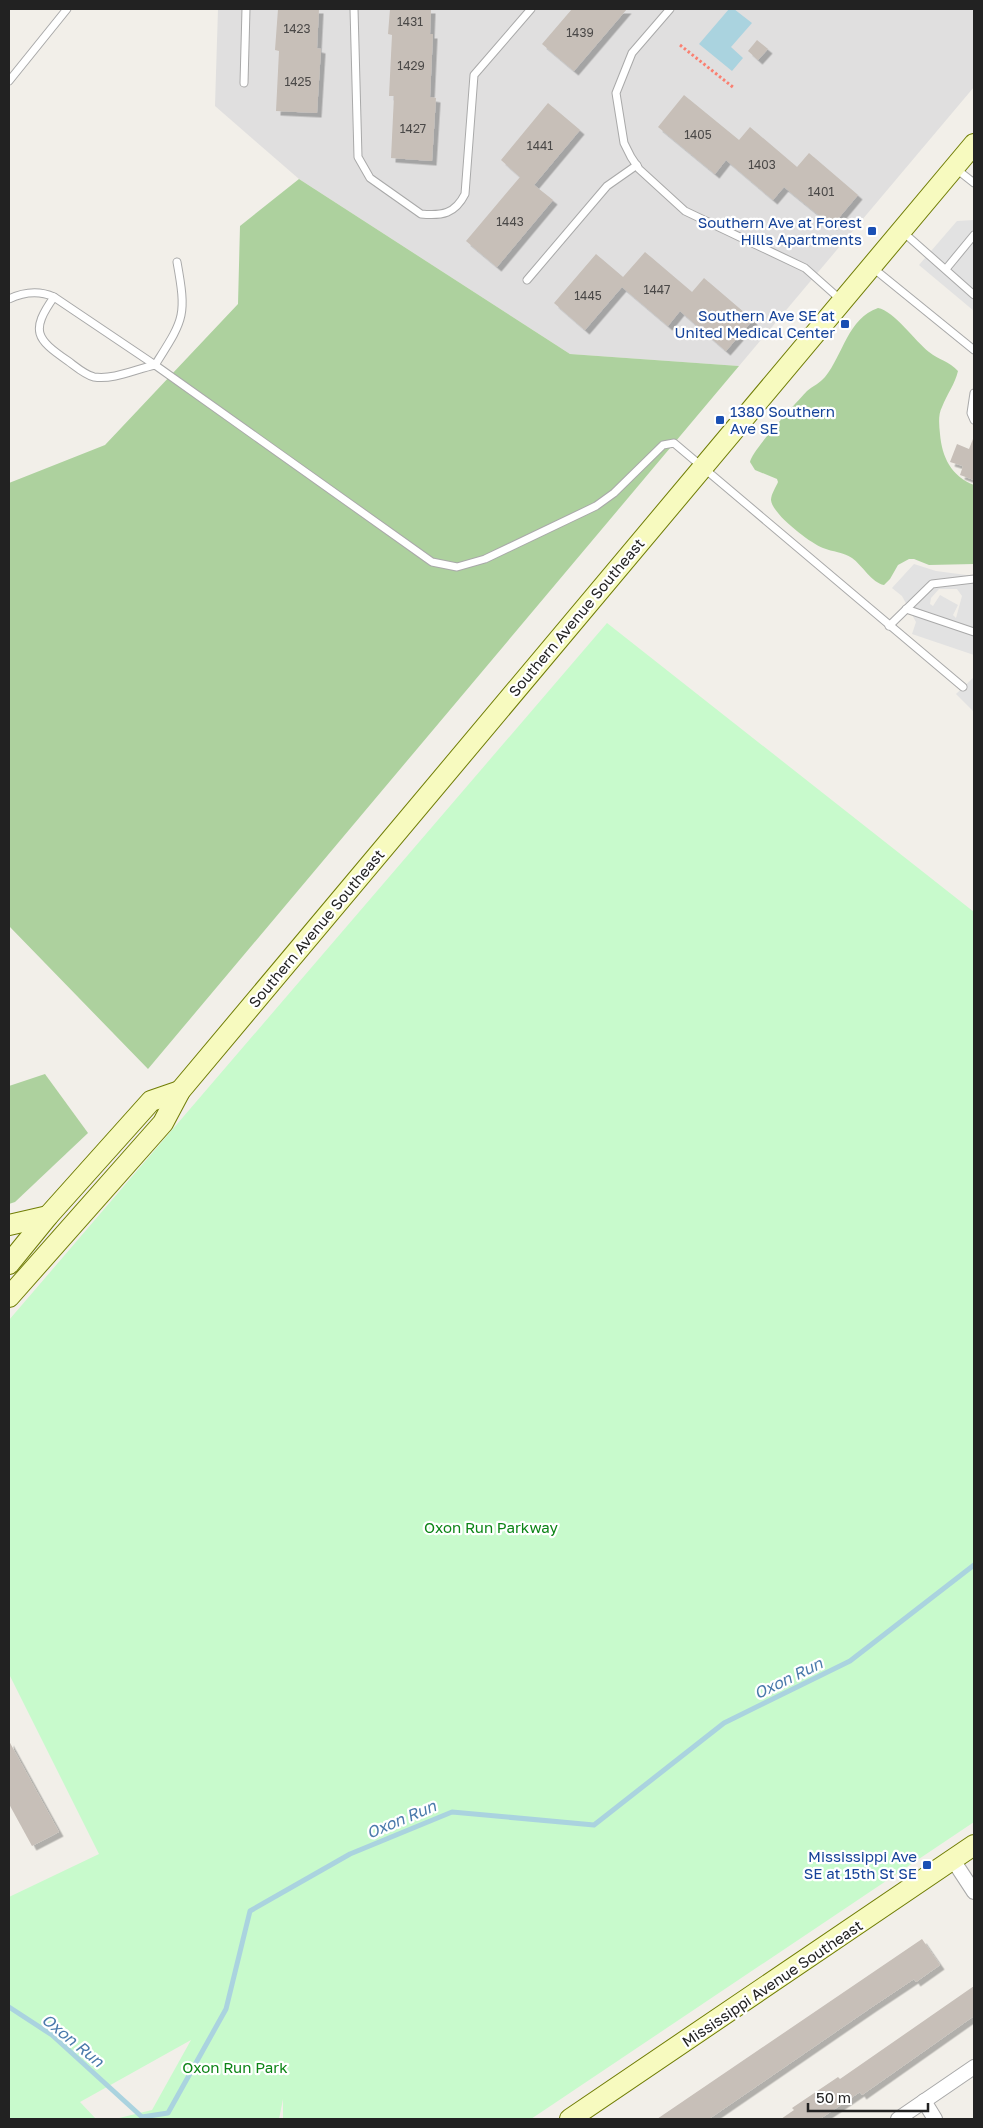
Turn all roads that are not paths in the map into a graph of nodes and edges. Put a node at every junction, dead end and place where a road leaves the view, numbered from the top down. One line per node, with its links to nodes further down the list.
1 (67, 9): 6 (lane)
2 (246, 9): 7 (lane)
3 (354, 9): 4 (lane)
4 (531, 9)
5 (670, 9): 9 (lane)
6 (9, 81)
7 (244, 83)
8 (974, 144): 10 (main road, Southern Avenue Southeast)
9 (637, 165): 17 (lane); 21 (lane)
10 (954, 168): 11 (lane); 12 (main road, Southern Avenue Southeast)
11 (974, 183)
12 (901, 230): 15 (main road, Southern Avenue Southeast); 16 (lane)
13 (974, 235): 16 (lane)
14 (177, 262): 23 (lane)
15 (871, 267): 21 (main road, Southern Avenue Southeast); 22 (lane)
16 (946, 269): 18 (lane)
17 (527, 280)
18 (974, 295)
19 (54, 297): 20 (lane); 23 (lane); 23 (lane)
20 (9, 299)
21 (842, 301): 26 (main road, Southern Avenue Southeast)
22 (974, 350)
23 (155, 365): 26 (lane)
24 (974, 393): 25 (lane)
25 (974, 420)
26 (702, 466): 31 (lane); 34 (main road, Southern Avenue Southeast)
27 (974, 579): 28 (lane)
28 (958, 581): 29 (lane); 30 (lane)
29 (974, 585)
30 (906, 609): 31 (lane); 32 (lane)
31 (889, 626): 33 (lane)
32 (974, 632)
33 (963, 687)
34 (180, 1091): 35 (main road); 38 (main road, Southern Avenue Southeast)
35 (48, 1216): 36 (main road); 37 (main road)
36 (9, 1225)
37 (12, 1252): 38 (main road)
38 (39, 1264): 39 (main road, Southern Avenue Southeast)
39 (11, 1291)
40 (974, 1845): 41 (main road, Mississippi Avenue Southeast)
41 (952, 1860): 42 (street); 45 (main road, Mississippi Avenue Southeast)
42 (974, 1892)
43 (974, 2067): 44 (street)
44 (924, 2102): 46 (street); 47 (street)
45 (570, 2119)
46 (898, 2119)
47 (935, 2119)

